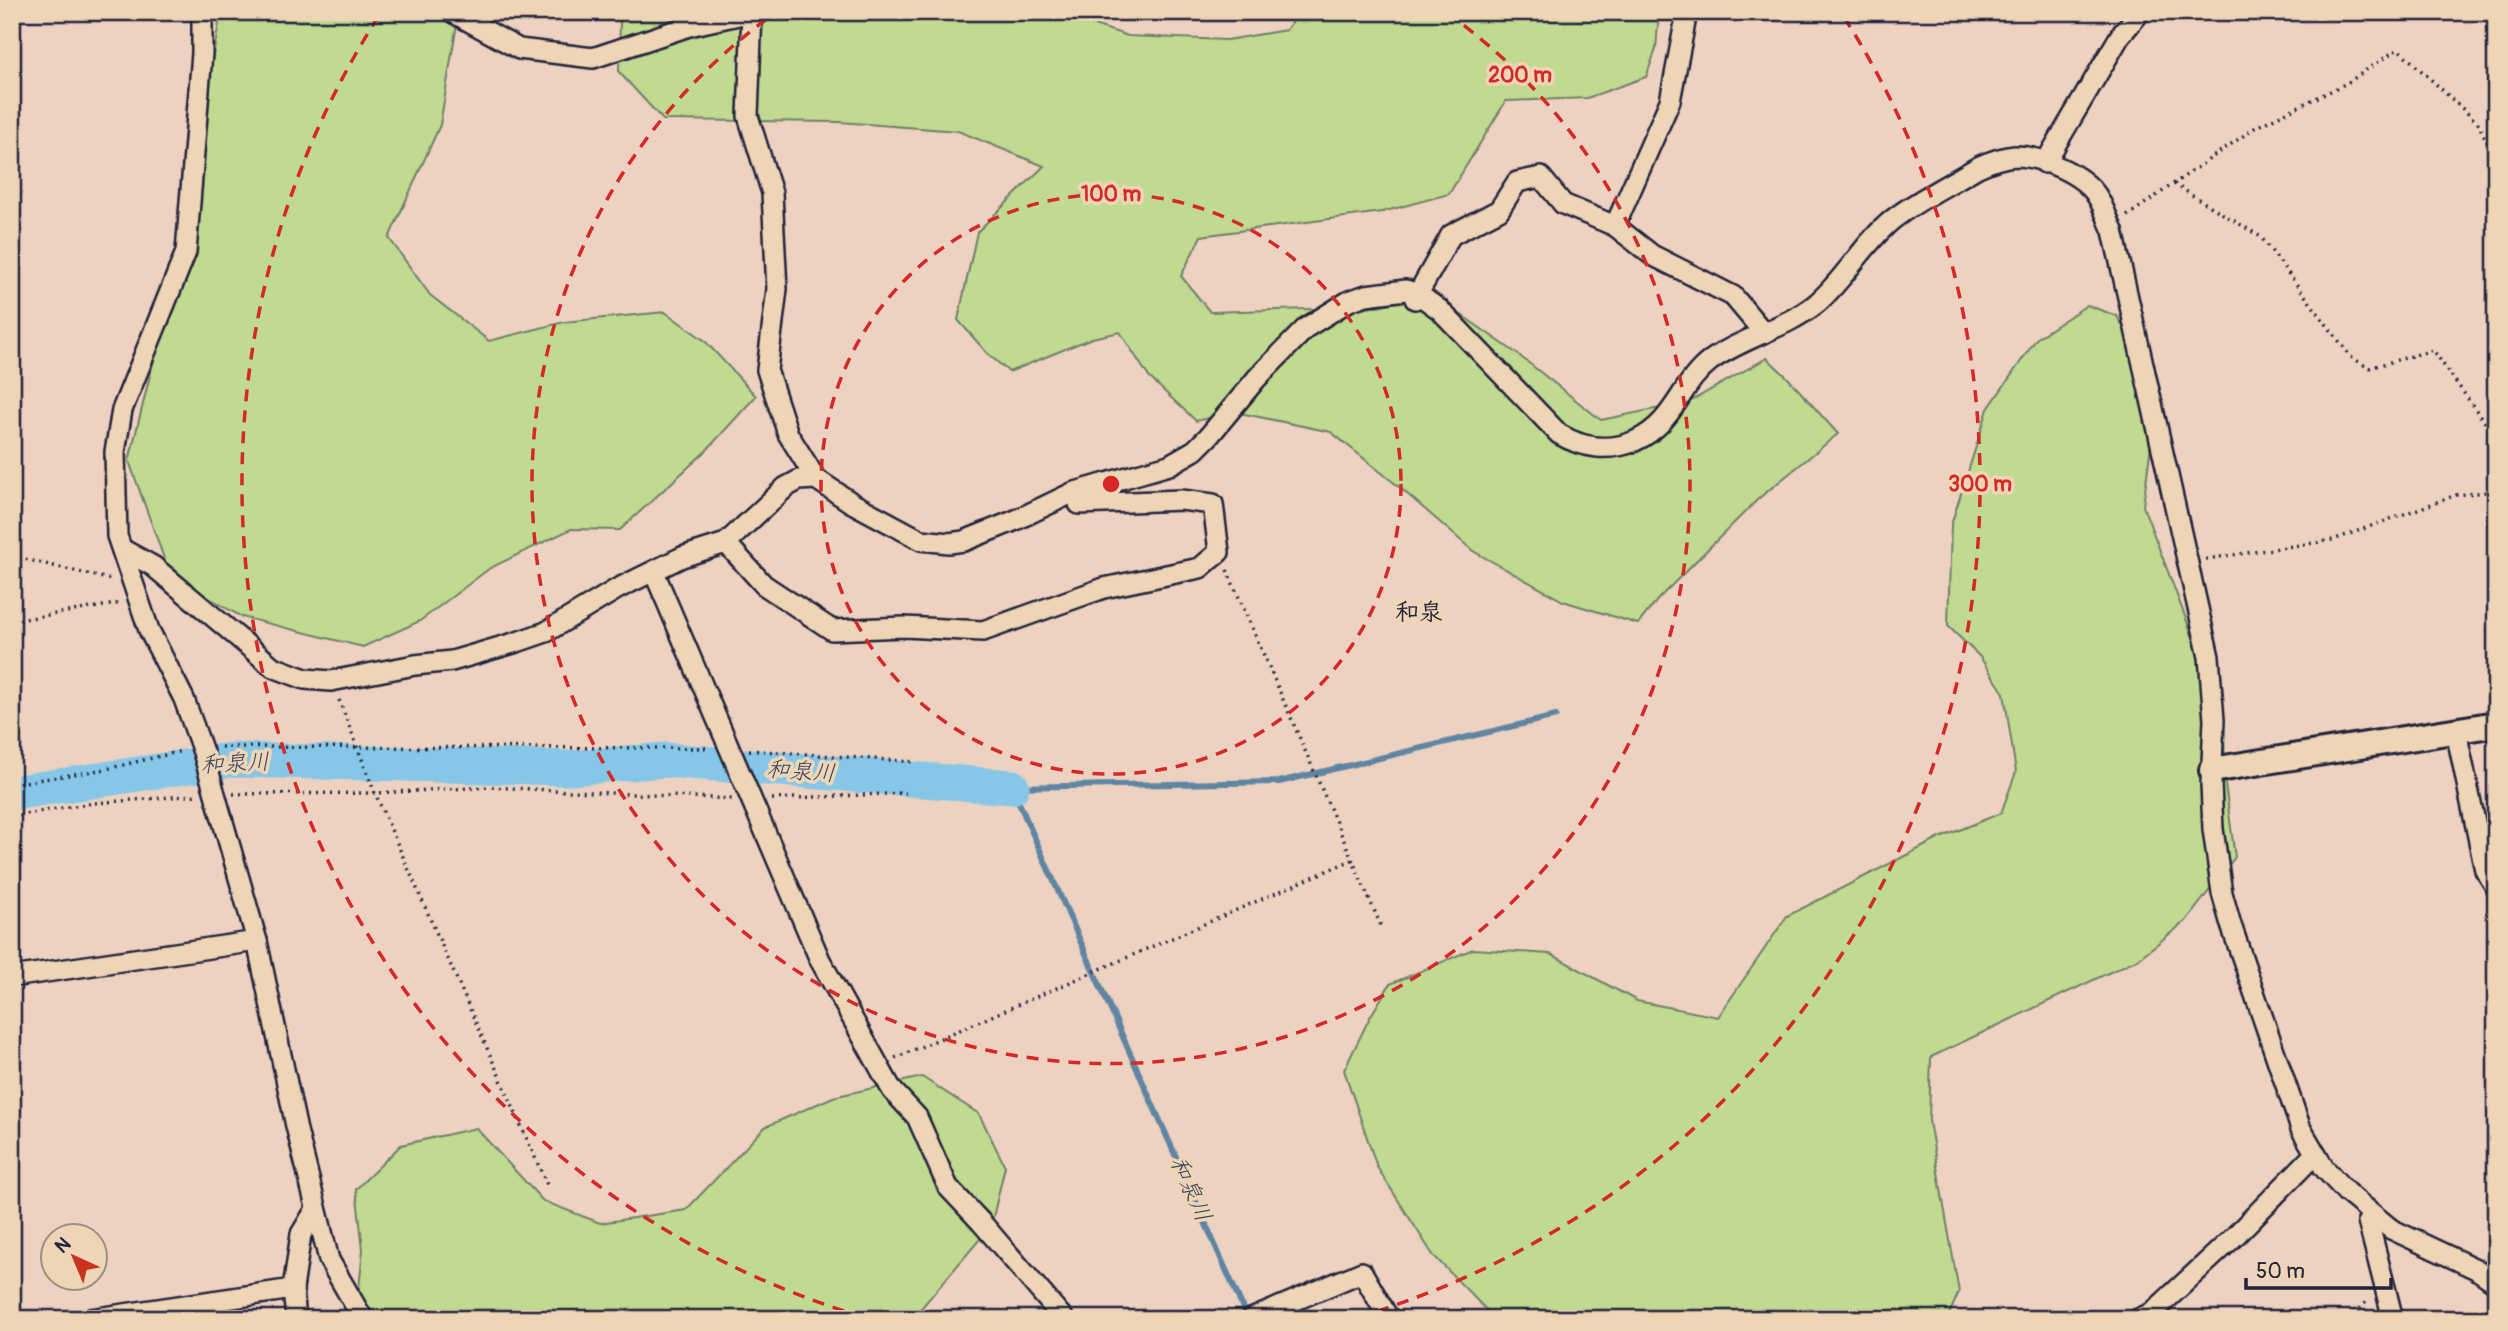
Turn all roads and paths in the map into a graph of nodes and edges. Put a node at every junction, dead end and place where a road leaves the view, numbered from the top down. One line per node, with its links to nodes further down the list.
1 (202, 12): 18 (street)
2 (452, 12): 3 (street)
3 (752, 12): 14 (street)
4 (1687, 12): 9 (street)
5 (2140, 12): 7 (street)
6 (2496, 161): 8 (path)
7 (2045, 163): 10 (street); 12 (street)
8 (2174, 184): 10 (path); 13 (path)
9 (1615, 226): 11 (street); 12 (street)
10 (2111, 227): 21 (street)
11 (1416, 297): 12 (street); 14 (street)
12 (1764, 333)
13 (2496, 438)
14 (816, 479): 17 (street)
15 (2496, 491): 21 (path)
16 (1079, 503): 19 (street)
17 (726, 543): 19 (street); 22 (street)
18 (122, 549): 23 (street); 25 (street)
19 (1219, 552): 39 (path)
20 (12, 556): 23 (path)
21 (2188, 561): 32 (street)
22 (654, 572): 25 (street); 29 (street)
23 (136, 593): 24 (path); 30 (street)
24 (12, 621)
25 (331, 681): 28 (path)
26 (2496, 724): 27 (street)
27 (2456, 731): 32 (street); 40 (street)
28 (356, 746): 29 (path); 30 (path); 35 (path)
29 (729, 748): 31 (path); 37 (street)
30 (202, 749): 33 (path); 34 (street)
31 (916, 762)
32 (2212, 770): 45 (street)
33 (12, 784)
34 (213, 788): 35 (path); 38 (path); 42 (street)
35 (375, 793): 37 (path); 46 (path)
36 (906, 793): 37 (path)
37 (750, 800): 44 (street)
38 (12, 816)
39 (1352, 860): 41 (path); 44 (path)
40 (2496, 887)
41 (1381, 926)
42 (257, 941): 43 (street); 47 (street)
43 (12, 977)
44 (879, 1065): 54 (street)
45 (2315, 1154): 49 (street); 57 (street)
46 (548, 1187)
47 (316, 1209): 50 (street); 53 (street)
48 (2368, 1221): 58 (street)
49 (2496, 1283)
50 (293, 1289): 51 (street); 52 (street)
51 (90, 1319)
52 (296, 1319)
53 (363, 1319)
54 (1064, 1319)
55 (1251, 1319): 56 (street)
56 (1390, 1319)
57 (2138, 1319)
58 (2393, 1319)

